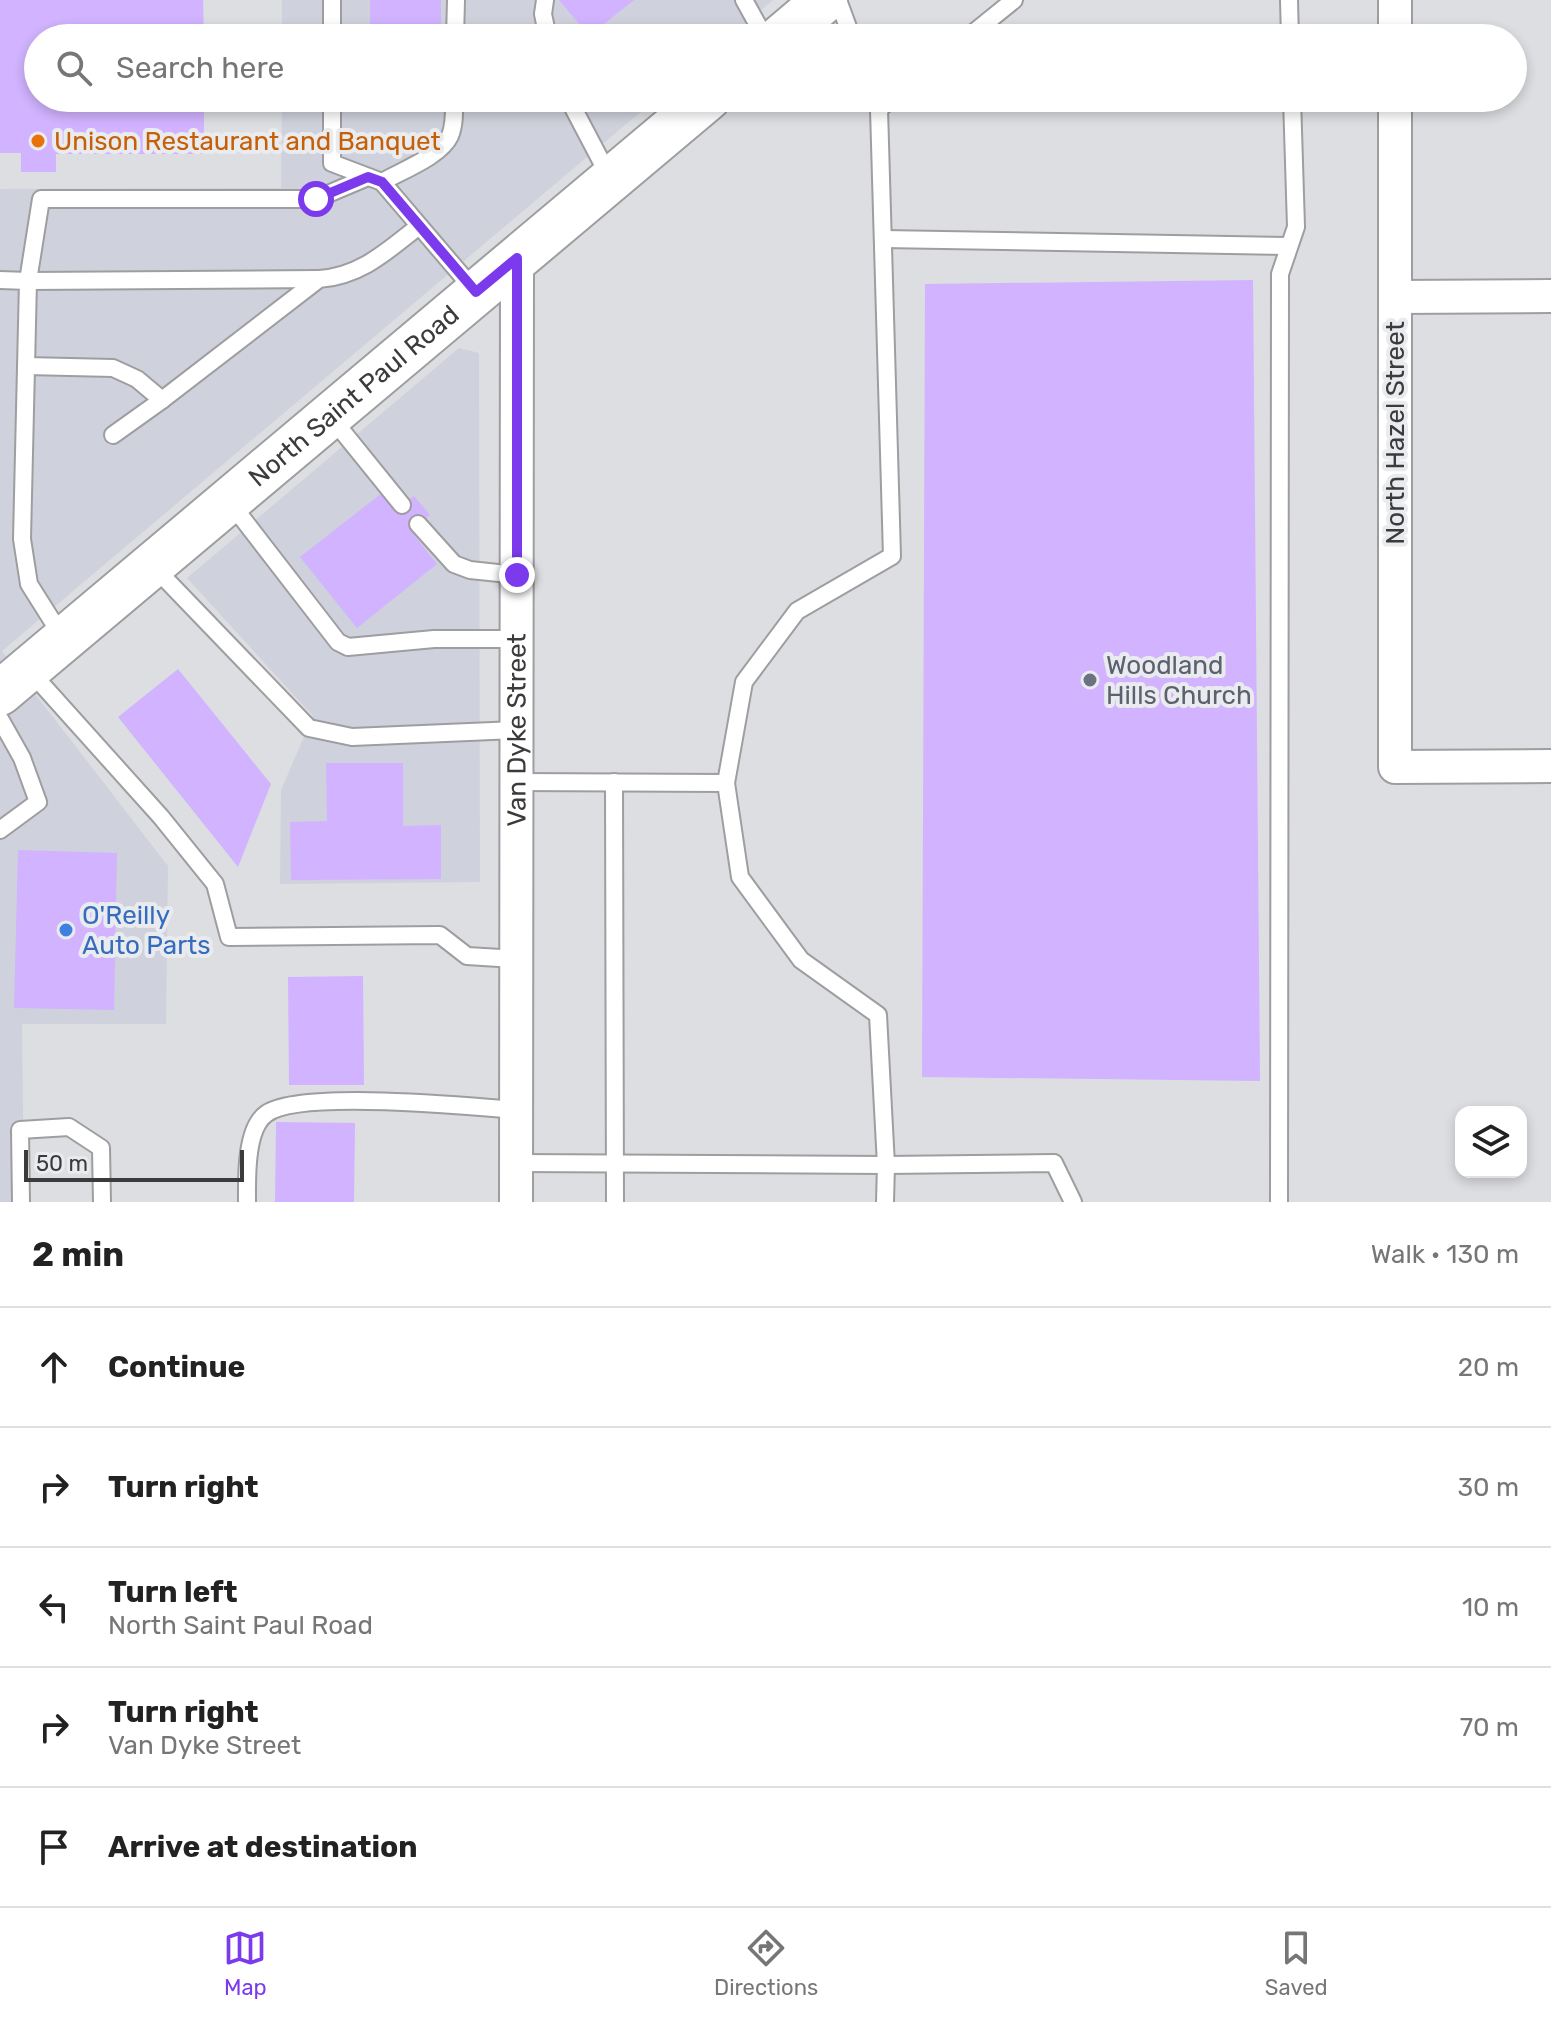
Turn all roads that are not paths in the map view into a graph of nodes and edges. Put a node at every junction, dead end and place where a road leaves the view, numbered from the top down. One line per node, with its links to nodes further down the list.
1 (332, 0): 10 (lane)
2 (456, 0): 11 (lane)
3 (545, 0): 12 (lane)
4 (744, 0): 13 (lane)
5 (825, 0): 14 (street)
6 (838, 0): 15 (lane)
7 (1014, 0): 16 (lane)
8 (1289, 0): 17 (lane)
9 (1395, 0): 18 (street)
10 (332, 24)
11 (455, 24)
12 (545, 24)
13 (757, 24)
14 (797, 24)
15 (847, 24)
16 (984, 24)
17 (1290, 24)
18 (1395, 24)
19 (332, 112): 27 (lane)
20 (454, 112): 27 (lane)
21 (575, 112): 26 (lane)
22 (691, 112): 26 (street, North Saint Paul Road)
23 (877, 112): 29 (lane)
24 (1292, 112): 30 (lane)
25 (1395, 112): 37 (street, North Hazel Street)
26 (611, 179): 31 (street, North Saint Paul Road)
27 (375, 180): 28 (lane); 34 (lane)
28 (419, 226): 32 (lane); 35 (lane)
29 (883, 239): 30 (lane); 55 (lane)
30 (1289, 246): 69 (lane)
31 (517, 258): 35 (street, North Saint Paul Road); 46 (street, Van Dyke Street)
32 (319, 279): 34 (lane); 39 (lane)
33 (0, 280): 34 (lane)
34 (28, 281): 38 (lane)
35 (476, 292): 40 (street, North Saint Paul Road)
36 (1551, 296): 37 (street)
37 (1395, 297): 52 (street, North Hazel Street)
38 (26, 366): 39 (lane); 47 (lane)
39 (162, 400): 41 (lane)
40 (330, 415): 42 (street, North Saint Paul Road); 43 (lane)
41 (113, 435)
42 (229, 500): 45 (street, North Saint Paul Road); 48 (lane)
43 (402, 505)
44 (418, 524): 46 (lane)
45 (152, 565): 47 (street, North Saint Paul Road); 51 (lane)
46 (517, 575): 48 (street, Van Dyke Street)
47 (64, 639): 49 (street, North Saint Paul Road)
48 (517, 639): 51 (street, Van Dyke Street)
49 (14, 681): 57 (lane)
50 (0, 719): 56 (lane)
51 (517, 730): 53 (street, Van Dyke Street)
52 (1551, 766)
53 (516, 782): 54 (lane); 57 (street, Van Dyke Street)
54 (614, 782): 55 (lane); 60 (lane)
55 (726, 783): 61 (lane)
56 (0, 830)
57 (516, 959): 58 (street, Van Dyke Street)
58 (516, 1110): 59 (street, Van Dyke Street); 64 (lane)
59 (516, 1163): 60 (lane); 65 (street, Van Dyke Street)
60 (615, 1164): 61 (lane); 66 (lane)
61 (886, 1165): 67 (lane); 68 (lane)
62 (21, 1202): 63 (lane)
63 (102, 1202)
64 (247, 1202)
65 (516, 1202)
66 (615, 1202)
67 (885, 1202)
68 (1073, 1202)
69 (1279, 1202)

